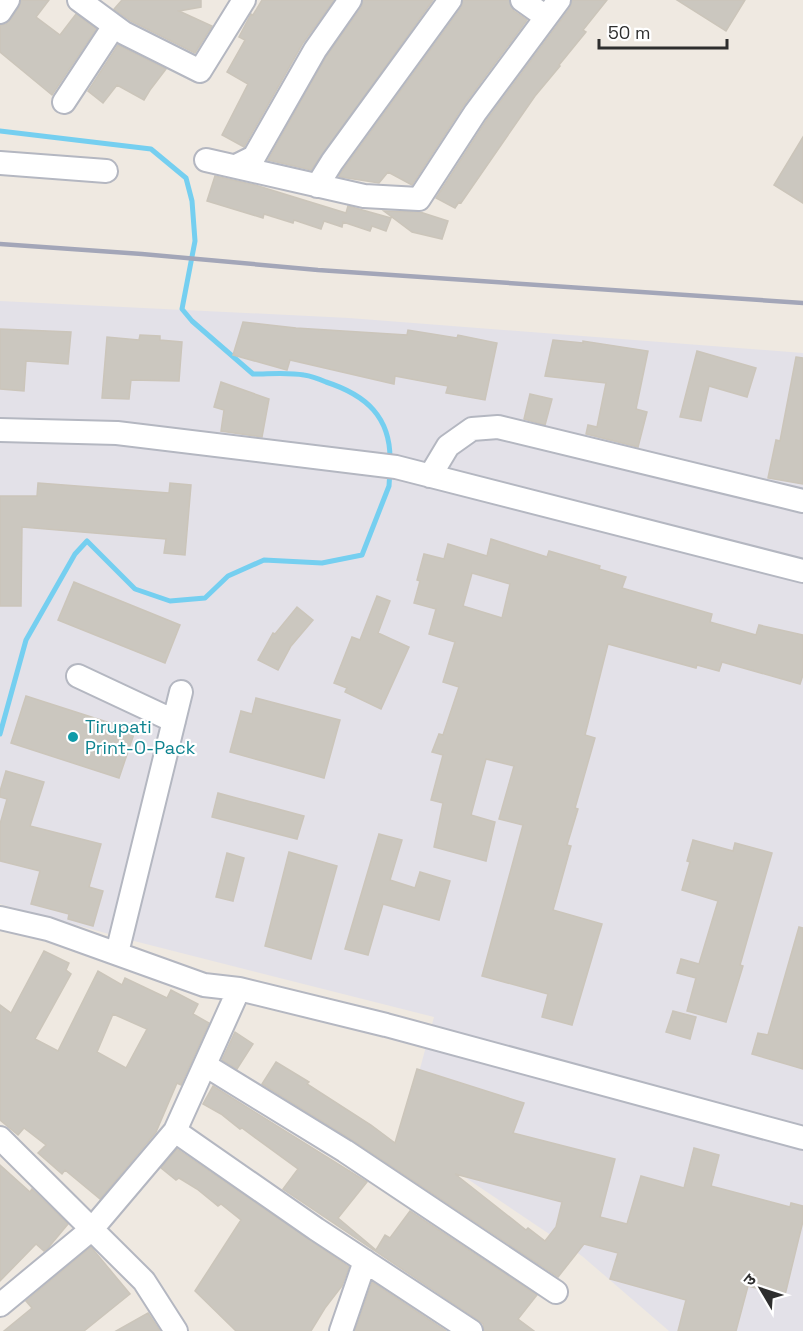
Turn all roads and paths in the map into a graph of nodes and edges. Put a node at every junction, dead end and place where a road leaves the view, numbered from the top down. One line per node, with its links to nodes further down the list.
1 (8, 0): 8 (street)
2 (79, 0): 9 (street)
3 (244, 0): 9 (street)
4 (350, 0): 13 (street)
5 (450, 0): 15 (street)
6 (522, 0): 7 (street)
7 (553, 9): 15 (street)
8 (0, 12)
9 (114, 26): 10 (street)
10 (64, 102)
11 (206, 160): 13 (street)
12 (0, 163): 14 (street)
13 (236, 166): 15 (street)
14 (106, 171)
15 (317, 186)
16 (0, 430): 17 (street)
17 (430, 476): 18 (street); 19 (street)
18 (803, 501)
19 (803, 571)
20 (78, 676): 22 (street)
21 (181, 692): 22 (street)
22 (174, 721): 24 (street)
23 (0, 918): 24 (street)
24 (117, 953): 25 (street)
25 (239, 989): 26 (street); 29 (street)
26 (205, 1065): 27 (street); 32 (street)
27 (175, 1131): 30 (street); 31 (street)
28 (0, 1138): 30 (street)
29 (803, 1138)
30 (92, 1229): 33 (street); 34 (street)
31 (365, 1261): 35 (street); 36 (street)
32 (556, 1292)
33 (0, 1305)
34 (176, 1331)
35 (341, 1331)
36 (471, 1331)

